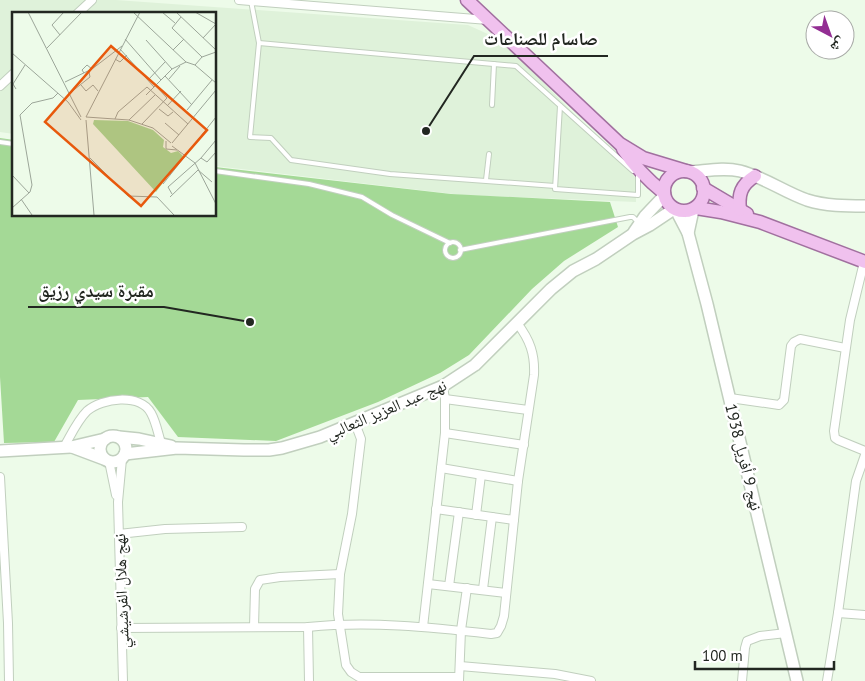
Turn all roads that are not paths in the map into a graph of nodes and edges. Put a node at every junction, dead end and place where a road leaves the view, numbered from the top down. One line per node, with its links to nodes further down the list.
1 (92, 0): 5 (street)
2 (239, 0): 4 (street)
3 (467, 0): 6 (main road)
4 (251, 1): 6 (street); 7 (lane)
5 (79, 12)
6 (489, 20): 13 (main road)
7 (259, 43): 8 (lane); 19 (lane)
8 (494, 64): 11 (lane); 12 (lane)
9 (12, 75): 10 (street)
10 (0, 86)
11 (492, 105)
12 (560, 106): 20 (lane); 20 (lane)
13 (620, 144): 17 (main road); 22 (main road)
14 (489, 154): 19 (lane)
15 (724, 169): 17 (street); 18 (street); 21 (street)
16 (216, 171): 30 (lane)
17 (688, 172): 21 (main road); 22 (main road)
18 (754, 176): 23 (street); 26 (main road)
19 (486, 180): 20 (lane)
20 (555, 186)
21 (703, 186): 25 (main road); 26 (main road)
22 (664, 195): 24 (main road); 28 (street)
23 (865, 206)
24 (675, 209): 25 (main road); 28 (street); 29 (street)
25 (694, 209): 27 (main road); 29 (street)
26 (740, 210): 27 (main road)
27 (760, 222): 32 (main road)
28 (636, 229): 31 (lane); 33 (street, نهج عبد العزيز الثعالبي)
29 (688, 233): 36 (street, نهج 9 أفريل 1938)
30 (450, 243): 31 (lane); 31 (lane)
31 (460, 250)
32 (864, 262): 34 (street)
33 (517, 323): 35 (street, نهج عبد العزيز الثعالبي); 38 (street)
34 (845, 348): 36 (street); 47 (street)
35 (443, 386): 37 (street); 39 (street, نهج عبد العزيز الثعالبي)
36 (730, 398): 80 (street, نهج 9 أفريل 1938)
37 (445, 399): 38 (street); 40 (street)
38 (528, 410): 44 (street)
39 (355, 423): 46 (street, نهج عبد العزيز الثعالبي); 66 (street)
40 (445, 434): 44 (street); 52 (street)
41 (118, 438): 42 (street); 43 (street, نهج عبد العزيز الثعالبي); 49 (street)
42 (105, 439): 45 (street); 51 (street)
43 (161, 443): 45 (street); 46 (street, نهج عبد العزيز الثعالبي)
44 (524, 445): 55 (street)
45 (67, 447): 48 (street); 51 (street)
46 (177, 448): 49 (street, نهج عبد العزيز الثعالبي)
47 (865, 451)
48 (0, 452)
49 (124, 456): 51 (street); 58 (street, نهج هلال الفرشيشي)
50 (865, 456): 56 (street)
51 (106, 460): 58 (street, نهج هلال الفرشيشي)
52 (441, 468): 53 (street); 59 (street)
53 (480, 474): 55 (street); 61 (street)
54 (0, 477): 86 (street)
55 (518, 481): 63 (street)
56 (856, 481): 57 (street); 72 (street)
57 (865, 483)
58 (118, 502): 65 (street, نهج هلال الفرشيشي)
59 (436, 510): 60 (street); 67 (street)
60 (459, 512): 61 (street); 68 (street)
61 (476, 515): 62 (street)
62 (492, 517): 63 (street); 70 (street)
63 (514, 520): 71 (street)
64 (242, 527): 65 (street)
65 (120, 534): 78 (street, نهج هلال الفرشيشي)
66 (340, 574): 74 (street); 75 (street)
67 (428, 584): 68 (street); 77 (street)
68 (449, 586): 69 (street)
69 (467, 588): 70 (street); 79 (street)
70 (482, 589): 71 (street)
71 (506, 593): 79 (street)
72 (838, 613): 73 (street); 93 (street)
73 (865, 615)
74 (339, 624): 76 (street); 77 (street); 83 (street)
75 (254, 627): 76 (street); 78 (street)
76 (308, 627): 88 (street)
77 (423, 627): 79 (street)
78 (121, 628): 87 (street, نهج هلال الفرشيشي)
79 (461, 630): 81 (street)
80 (786, 633): 91 (street); 92 (street, نهج 9 أفريل 1938)
81 (460, 666): 82 (street); 84 (street)
82 (524, 672): 85 (street); 89 (street)
83 (381, 679): 84 (street)
84 (459, 679)
85 (581, 680): 90 (street)
86 (9, 681)
87 (124, 681)
88 (309, 681)
89 (523, 681)
90 (591, 681)
91 (742, 681)
92 (797, 681)
93 (827, 681)

